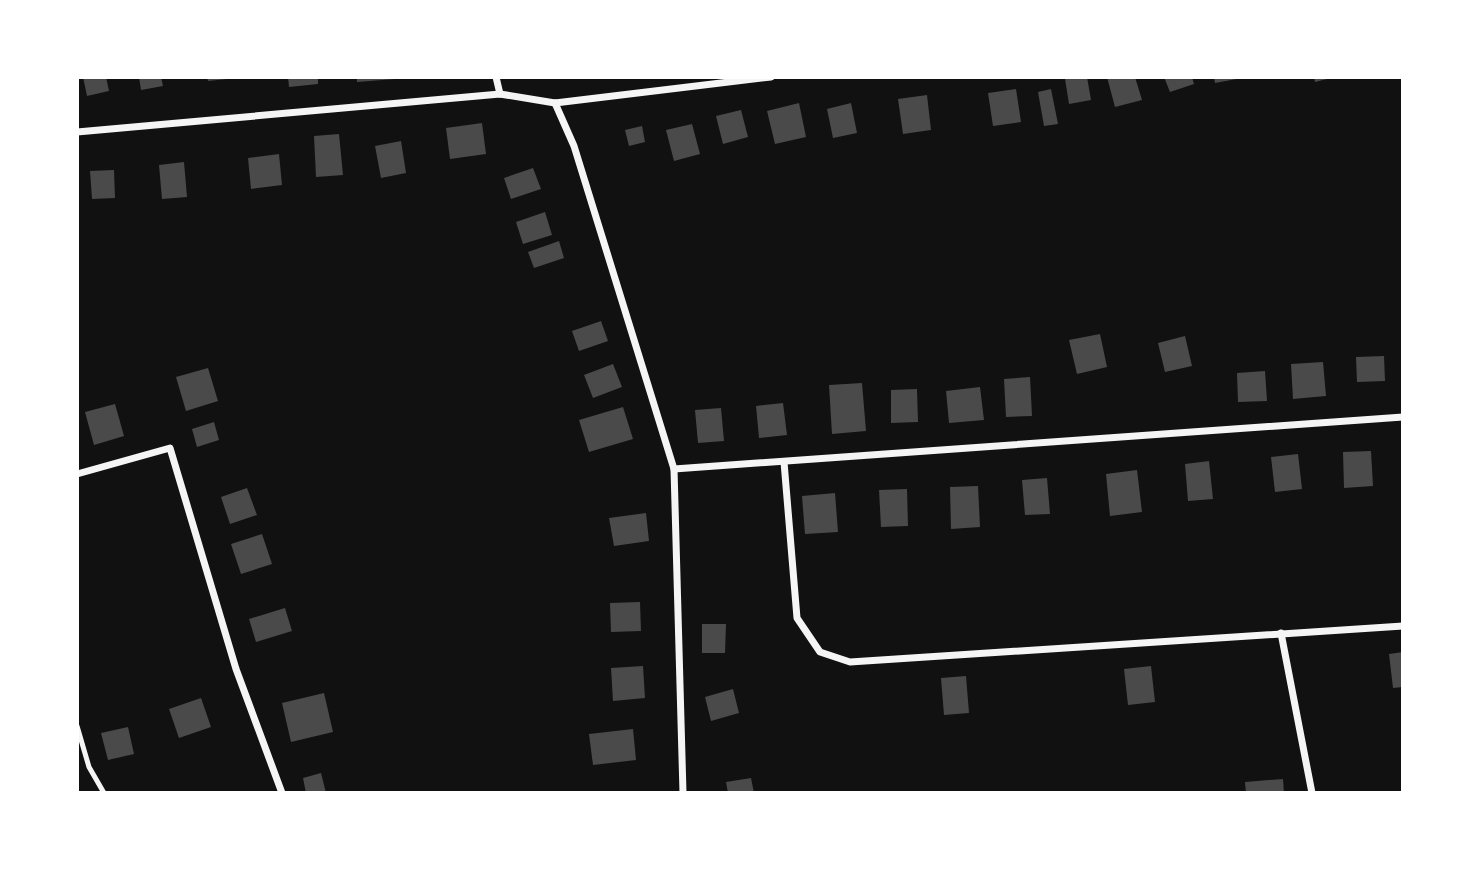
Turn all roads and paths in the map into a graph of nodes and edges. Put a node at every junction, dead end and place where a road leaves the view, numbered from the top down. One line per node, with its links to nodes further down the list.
1 (496, 77): 3 (street)
2 (771, 77): 4 (street)
3 (500, 94): 4 (street); 5 (street)
4 (555, 103): 8 (street)
5 (77, 132)
6 (1403, 418): 7 (street)
7 (784, 462): 8 (street); 11 (street)
8 (674, 470): 15 (street)
9 (77, 474): 14 (street)
10 (1403, 626): 11 (street)
11 (1281, 633): 16 (street)
12 (77, 726): 13 (lane)
13 (104, 793)
14 (282, 793)
15 (683, 793)
16 (1312, 793)

